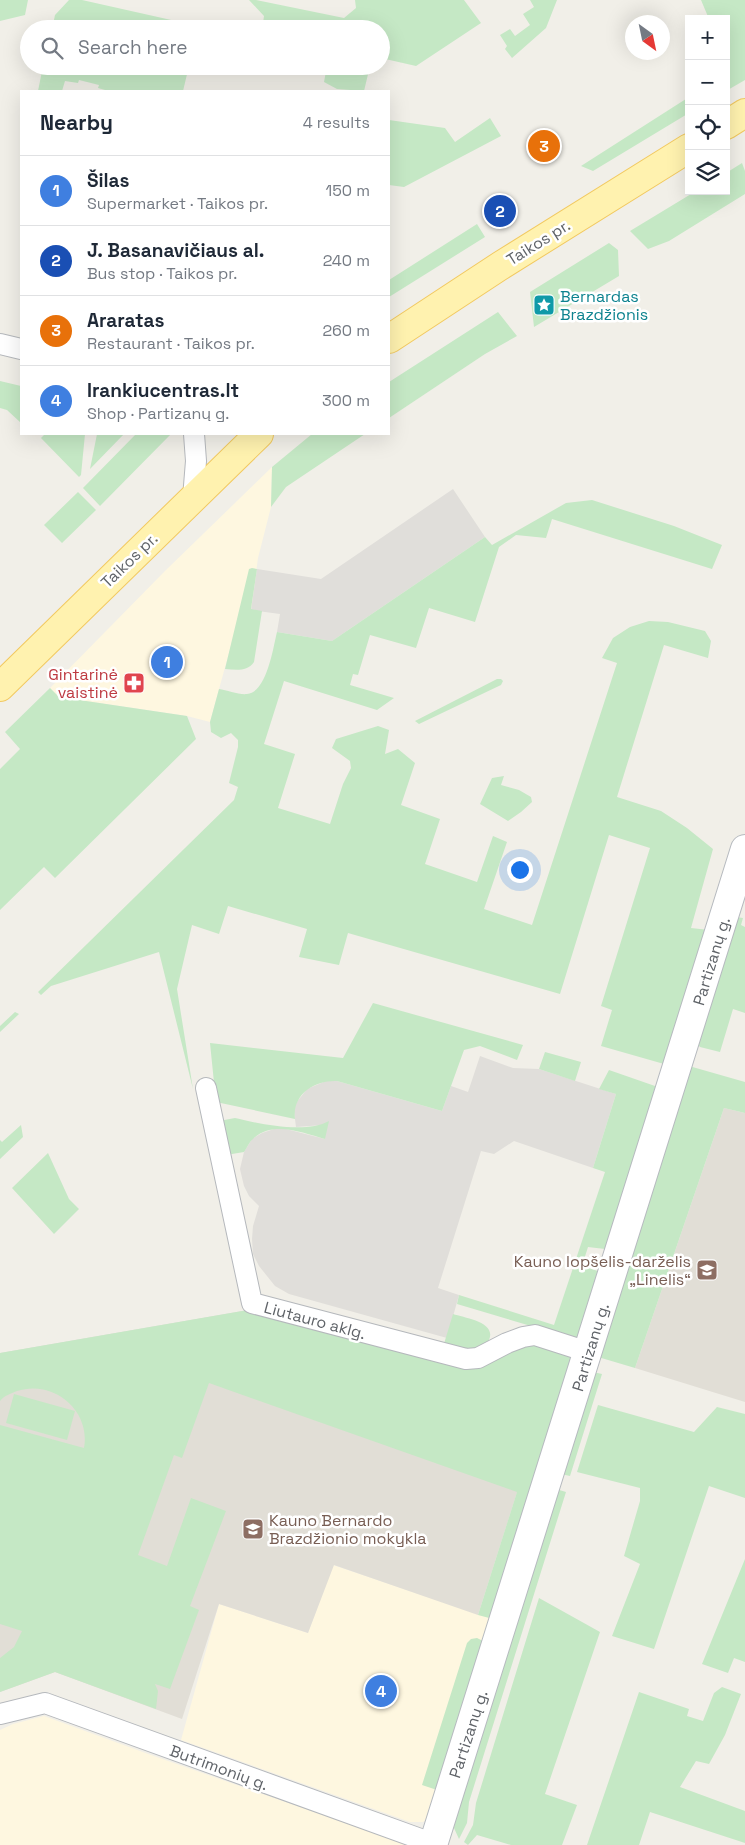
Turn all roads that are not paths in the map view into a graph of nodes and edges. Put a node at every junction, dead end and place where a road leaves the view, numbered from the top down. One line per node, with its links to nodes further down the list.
1 (745, 113): 2 (main road)
2 (730, 122)
3 (686, 150): 4 (main road, Taikos pr.)
4 (390, 338)
5 (0, 344): 6 (street)
6 (20, 349)
7 (194, 435): 9 (street)
8 (258, 435): 9 (main road, Taikos pr.)
9 (193, 498): 10 (main road, Taikos pr.)
10 (0, 687)
11 (745, 849): 13 (street, Partizanų g.)
12 (206, 1088): 13 (street, Liutauro aklg.)
13 (588, 1352): 15 (street, Partizanų g.)
14 (0, 1714): 15 (street, Butrimonių g.)
15 (434, 1845)

